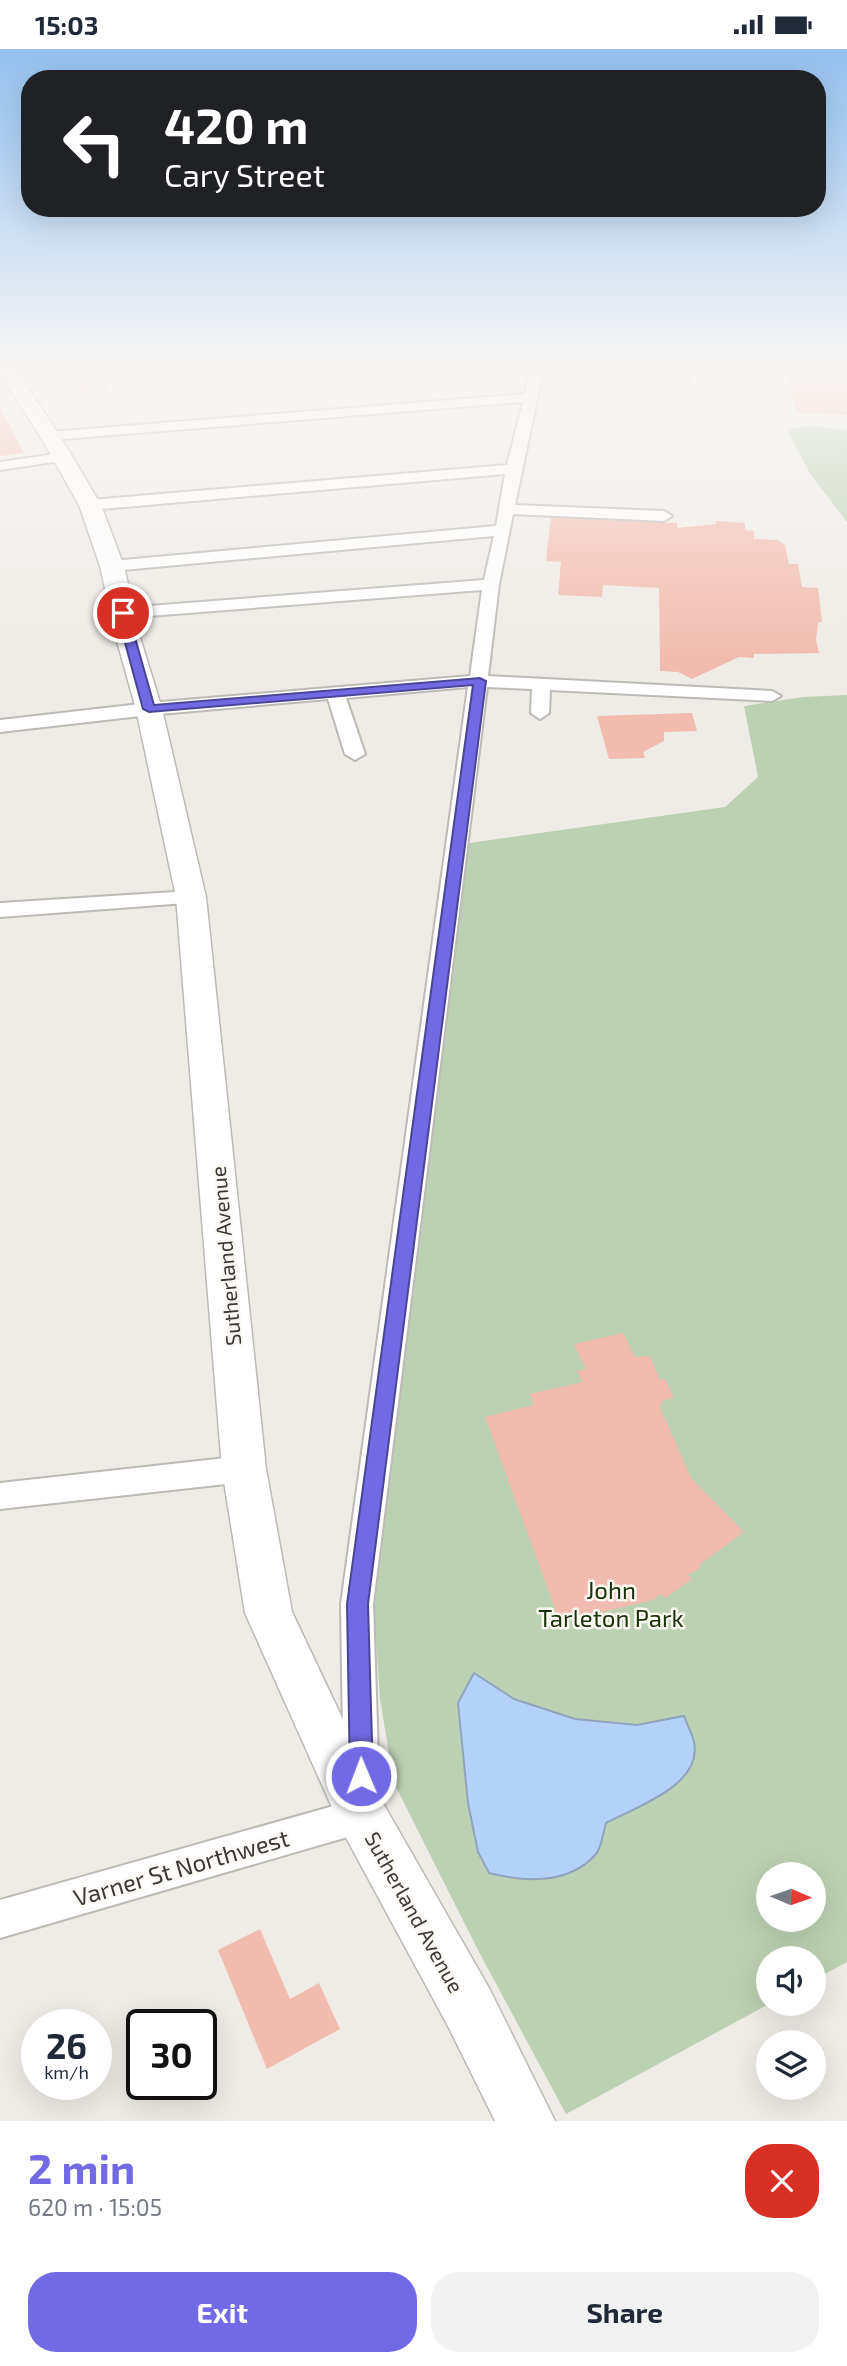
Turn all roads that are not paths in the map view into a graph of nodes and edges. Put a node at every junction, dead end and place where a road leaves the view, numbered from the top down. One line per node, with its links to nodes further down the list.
1 (65, 463): 4 (street, Sutherland Avenue)
2 (515, 463): 3 (street)
3 (513, 469): 4 (street); 5 (street)
4 (90, 505): 8 (street, Sutherland Avenue)
5 (507, 509): 6 (street); 7 (street)
6 (664, 516)
7 (503, 530): 8 (street); 9 (street)
8 (112, 566): 10 (street, Sutherland Avenue)
9 (491, 584): 10 (street); 11 (street)
10 (123, 613): 15 (street, Sutherland Avenue)
11 (480, 681): 12 (street); 13 (street); 23 (street)
12 (541, 684): 14 (street); 16 (street)
13 (335, 693): 15 (street); 18 (street)
14 (772, 696)
15 (149, 709): 17 (street); 19 (street, Sutherland Avenue)
16 (540, 713)
17 (0, 726)
18 (355, 754)
19 (191, 897): 20 (street); 21 (street, Sutherland Avenue)
20 (0, 910)
21 (244, 1469): 22 (street); 23 (street, Sutherland Avenue)
22 (0, 1496)
23 (362, 1816): 24 (street, Varner St Northwest); 25 (street, Sutherland Avenue)
24 (0, 1919)
25 (526, 2121)

